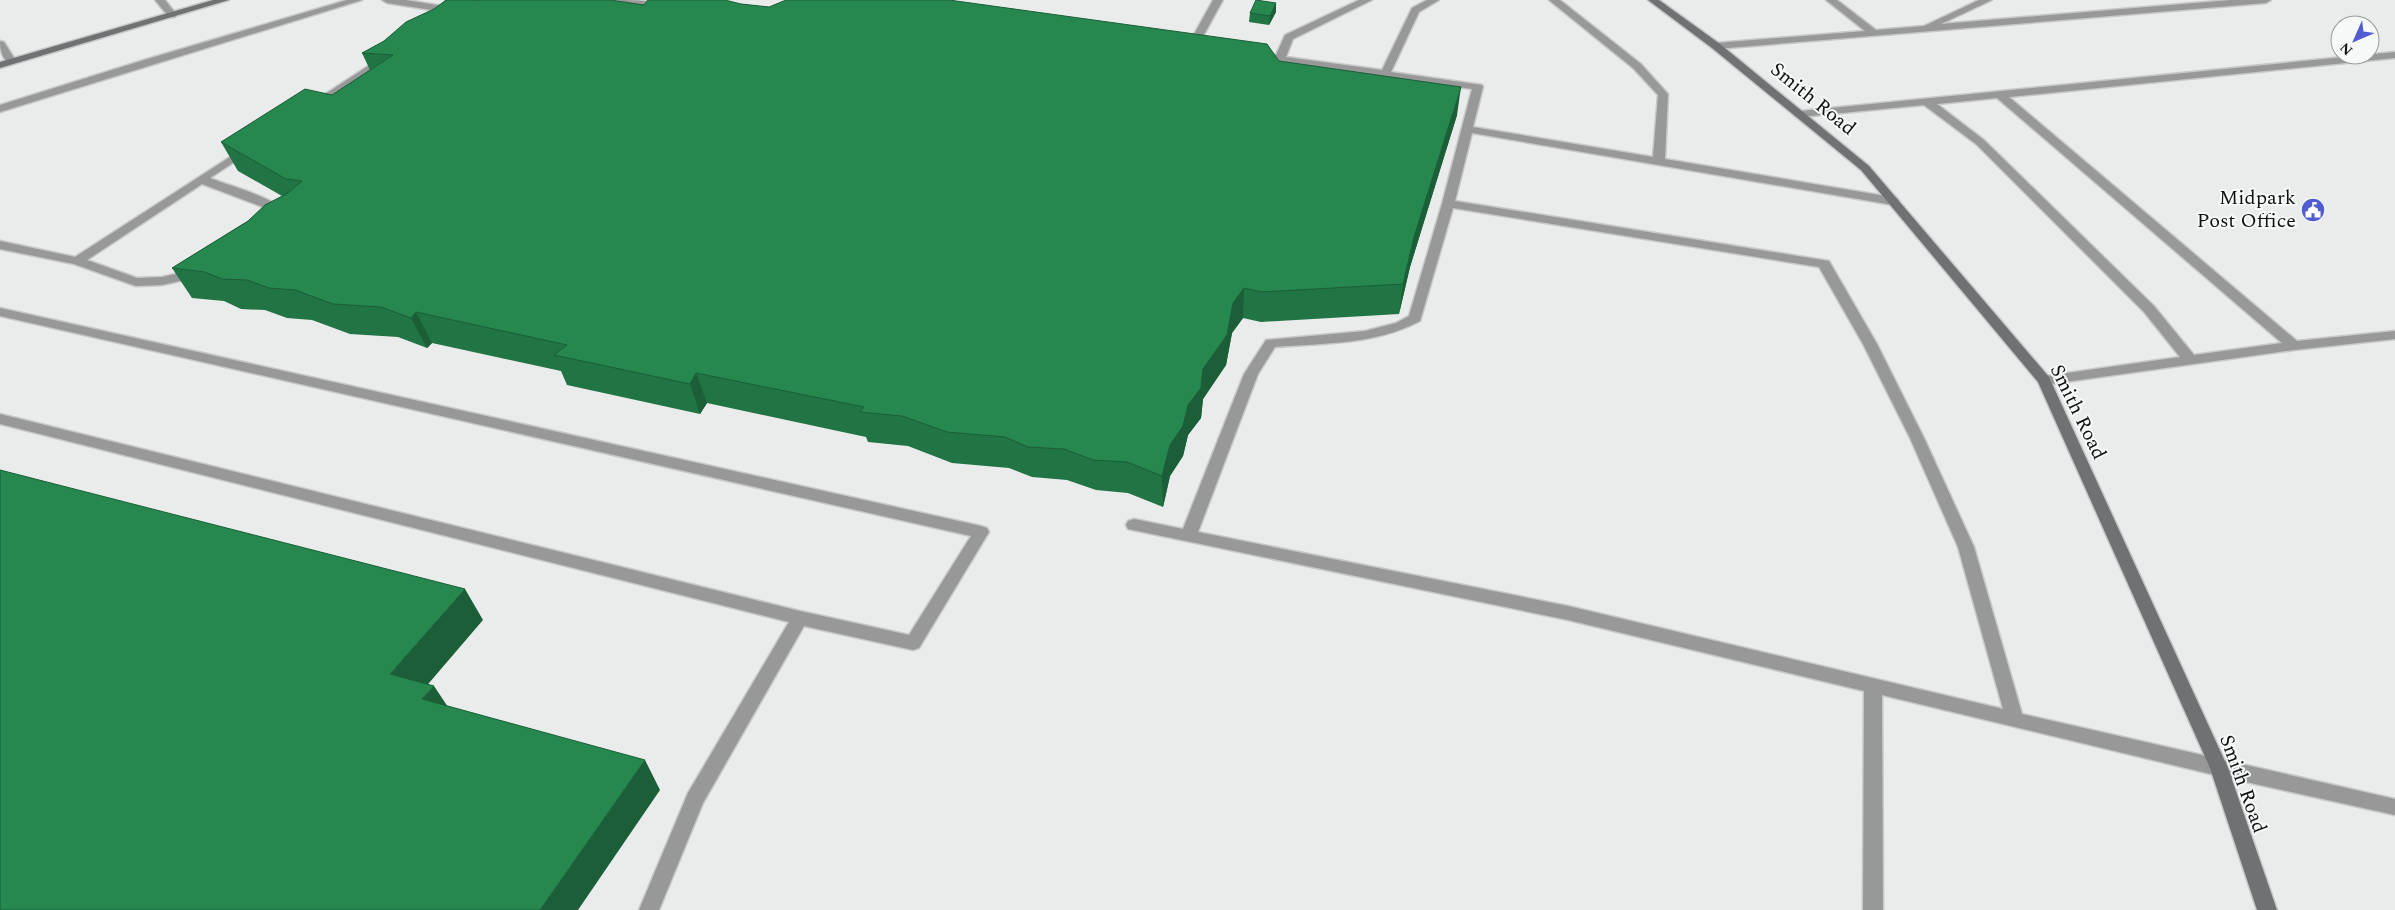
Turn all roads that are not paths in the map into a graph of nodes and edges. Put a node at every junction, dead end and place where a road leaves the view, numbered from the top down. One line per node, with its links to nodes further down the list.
1 (160, 0): 17 (lane)
2 (224, 0): 17 (main road)
3 (357, 0): 33 (lane)
4 (387, 0): 16 (lane)
5 (475, 0): 16 (lane)
6 (617, 0): 15 (lane)
7 (1218, 0): 23 (lane)
8 (1367, 0): 27 (lane)
9 (1434, 0): 30 (lane)
10 (1554, 0): 38 (lane)
11 (1653, 0): 22 (main road, Smith Road)
12 (1831, 0): 20 (lane)
13 (1988, 0): 19 (lane)
14 (2266, 0): 19 (lane)
15 (674, 8)
16 (458, 11): 18 (lane)
17 (172, 15): 28 (main road)
18 (442, 21)
19 (1920, 30): 20 (lane)
20 (1876, 34): 22 (lane)
21 (0, 44): 28 (lane)
22 (1716, 46): 35 (main road, Smith Road)
23 (1192, 47)
24 (394, 52): 34 (lane)
25 (1251, 55): 27 (lane)
26 (2394, 56): 31 (lane)
27 (1280, 59): 30 (lane)
28 (11, 62): 29 (main road)
29 (0, 65)
30 (1385, 74): 36 (lane)
31 (1999, 94): 32 (lane); 48 (lane)
32 (1926, 102): 35 (lane); 49 (lane)
33 (0, 109)
34 (305, 111)
35 (1801, 114): 40 (main road, Smith Road)
36 (1467, 129): 38 (lane); 41 (lane)
37 (255, 144): 39 (lane)
38 (1659, 161): 40 (lane)
39 (201, 179): 42 (lane); 44 (lane)
40 (1893, 201): 50 (main road, Smith Road)
41 (1448, 204): 53 (lane); 56 (lane)
42 (272, 228)
43 (0, 245): 44 (lane)
44 (77, 260): 45 (lane)
45 (213, 268)
46 (0, 312): 54 (lane)
47 (2395, 335): 48 (lane)
48 (2294, 346): 49 (lane)
49 (2190, 360): 50 (lane)
50 (2044, 380): 57 (main road, Smith Road)
51 (0, 418): 54 (lane)
52 (1134, 525): 53 (lane)
53 (1188, 536): 55 (lane)
54 (800, 618): 59 (lane)
55 (1873, 686): 56 (lane); 60 (lane)
56 (2016, 720): 57 (lane)
57 (2219, 768): 58 (lane); 61 (main road, Smith Road)
58 (2395, 807)
59 (649, 910)
60 (1873, 910)
61 (2266, 910)

